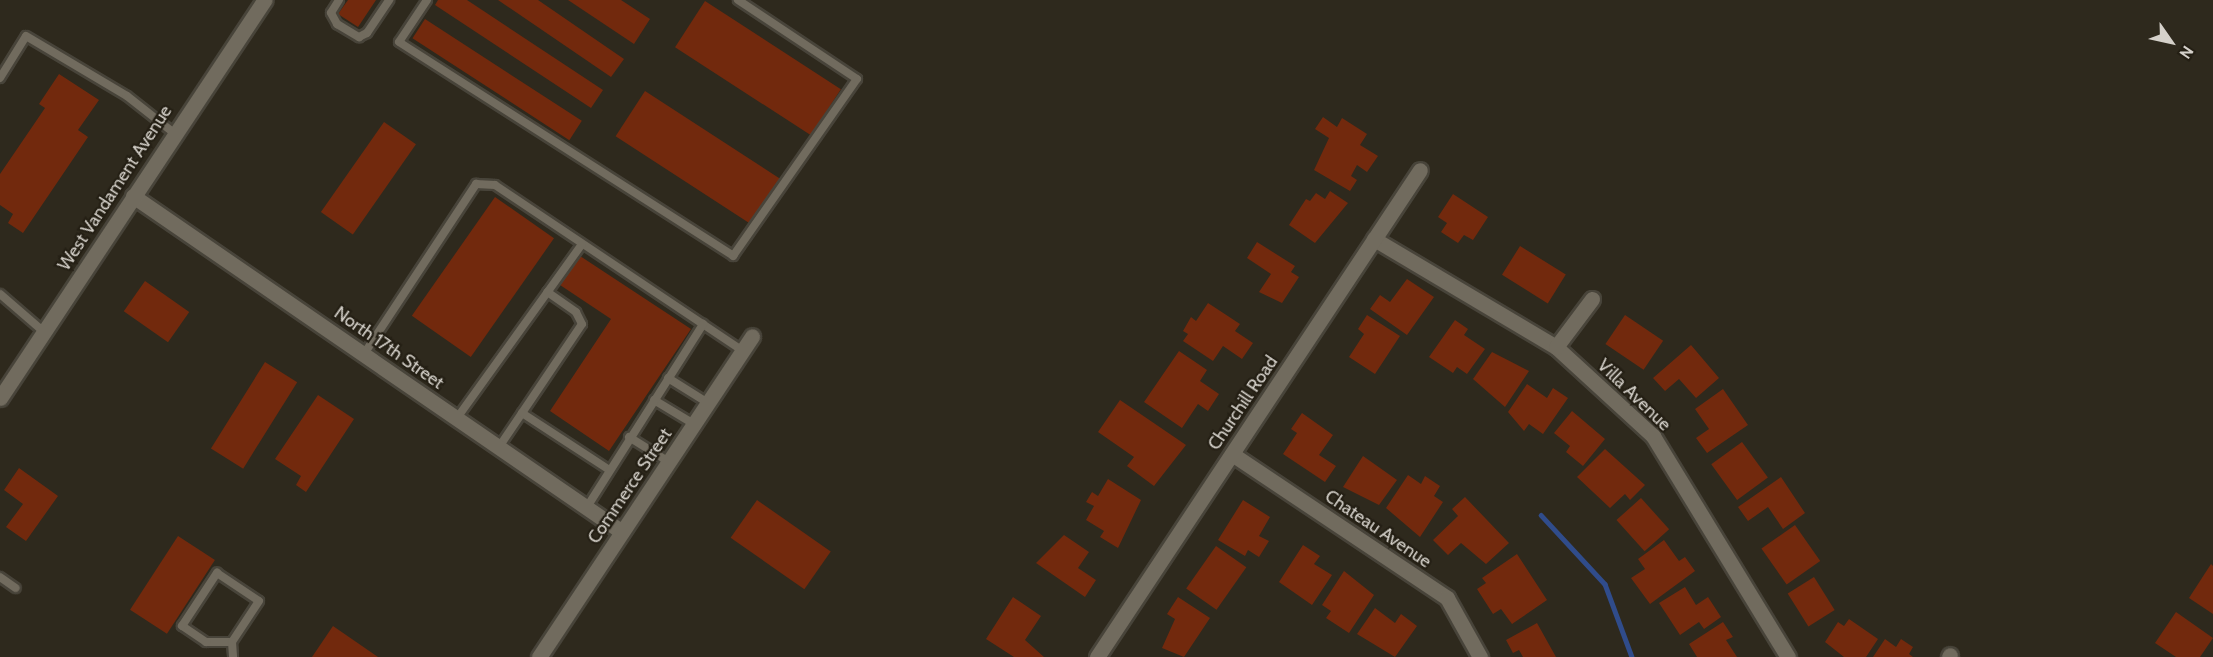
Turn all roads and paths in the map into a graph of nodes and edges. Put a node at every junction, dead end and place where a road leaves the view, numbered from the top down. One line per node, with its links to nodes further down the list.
1 (264, 0): 7 (street, West Vandament Avenue)
2 (339, 0): 3 (lane)
3 (389, 0)
4 (428, 0): 5 (lane)
5 (738, 0)
6 (0, 78): 7 (lane)
7 (174, 133): 9 (street, West Vandament Avenue)
8 (1420, 170): 10 (street, Churchill Road)
9 (134, 195): 16 (street, West Vandament Avenue); 20 (street, North 17th Street)
10 (1374, 239): 18 (street, Villa Avenue); 30 (street, Churchill Road)
11 (582, 243): 12 (lane); 15 (lane); 20 (lane)
12 (547, 292): 25 (lane); 26 (lane)
13 (0, 294): 16 (lane)
14 (1592, 299): 18 (street)
15 (703, 324): 19 (lane); 21 (lane)
16 (44, 332): 22 (street, West Vandament Avenue)
17 (753, 336): 19 (street, Commerce Street)
18 (1556, 347): 42 (street, Villa Avenue)
19 (743, 351): 24 (street, Commerce Street)
20 (364, 354): 26 (street, North 17th Street)
21 (668, 378): 23 (lane); 24 (lane)
22 (0, 398)
23 (654, 400): 27 (lane); 28 (lane)
24 (708, 403): 27 (street, Commerce Street)
25 (522, 413): 29 (lane); 32 (lane)
26 (457, 418): 29 (street, North 17th Street)
27 (694, 424): 31 (street, Commerce Street)
28 (629, 437): 31 (lane); 32 (lane)
29 (499, 447): 33 (street, North 17th Street)
30 (1232, 454): 40 (street, Churchill Road); 41 (street, Chateau Avenue)
31 (669, 462): 34 (street, Commerce Street)
32 (608, 469): 33 (lane)
33 (587, 507): 34 (street, North 17th Street)
34 (622, 532): 39 (street, Commerce Street)
35 (0, 577): 36 (lane)
36 (16, 588)
37 (232, 642): 37 (lane); 38 (lane)
38 (233, 657)
39 (539, 657)
40 (1097, 657)
41 (1480, 657)
42 (1788, 657)

